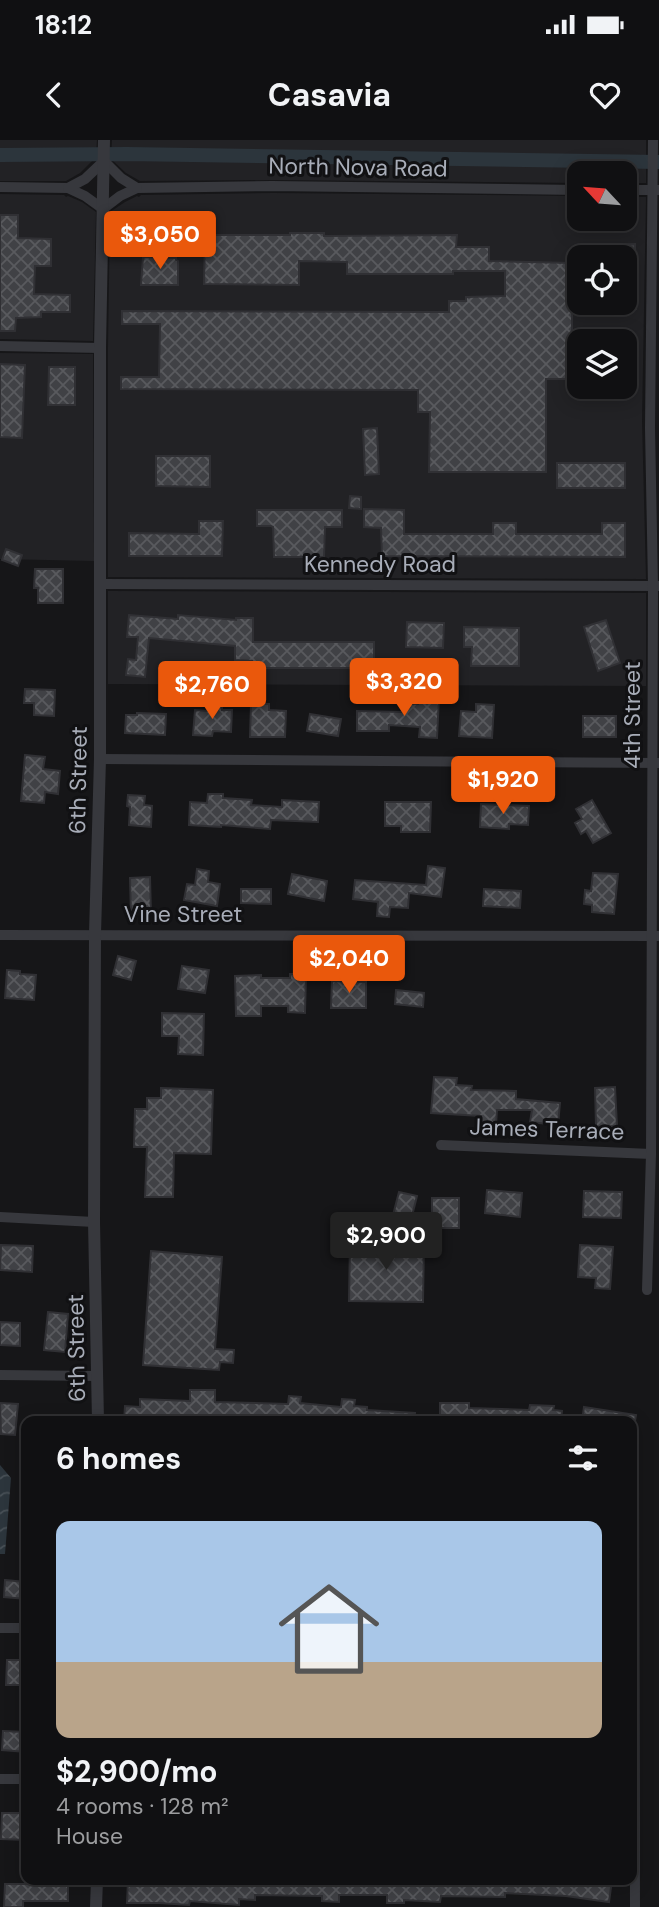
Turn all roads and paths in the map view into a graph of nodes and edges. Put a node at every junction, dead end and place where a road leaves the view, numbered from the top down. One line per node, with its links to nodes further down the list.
1 (104, 140): 3 (street, 6th Street)
2 (653, 140): 9 (street, 4th Street)
3 (104, 161): 5 (street); 6 (street); 10 (street, 6th Street)
4 (0, 187): 5 (street)
5 (68, 188): 10 (street)
6 (137, 188): 7 (street, North Nova Road); 10 (street)
7 (567, 190)
8 (637, 190): 9 (street)
9 (655, 190): 11 (street, 4th Street)
10 (103, 208): 13 (street, 6th Street)
11 (656, 314): 14 (street, 4th Street)
12 (0, 346): 13 (street)
13 (100, 348): 15 (street, 6th Street)
14 (655, 428): 16 (street, 4th Street)
15 (101, 584): 16 (street, Kennedy Road); 17 (street, 6th Street)
16 (656, 586): 18 (street, 4th Street)
17 (100, 759): 18 (street); 20 (street, 6th Street)
18 (656, 763): 21 (street, 4th Street)
19 (0, 934): 20 (street, Vine Street)
20 (95, 934): 21 (street, Vine Street); 25 (street, 6th Street)
21 (656, 936): 23 (street, 4th Street)
22 (441, 1145): 23 (street, James Terrace)
23 (651, 1154): 26 (street, 4th Street)
24 (0, 1217): 25 (street)
25 (94, 1222): 28 (street, 6th Street)
26 (646, 1290)
27 (0, 1375): 28 (street)
28 (99, 1376): 29 (street, 6th Street)
29 (98, 1416)
30 (0, 1628): 31 (street)
31 (21, 1628)
32 (0, 1779): 33 (street)
33 (21, 1779)
34 (97, 1885): 36 (street)
35 (635, 1885): 37 (street)
36 (96, 1907)
37 (635, 1907)

